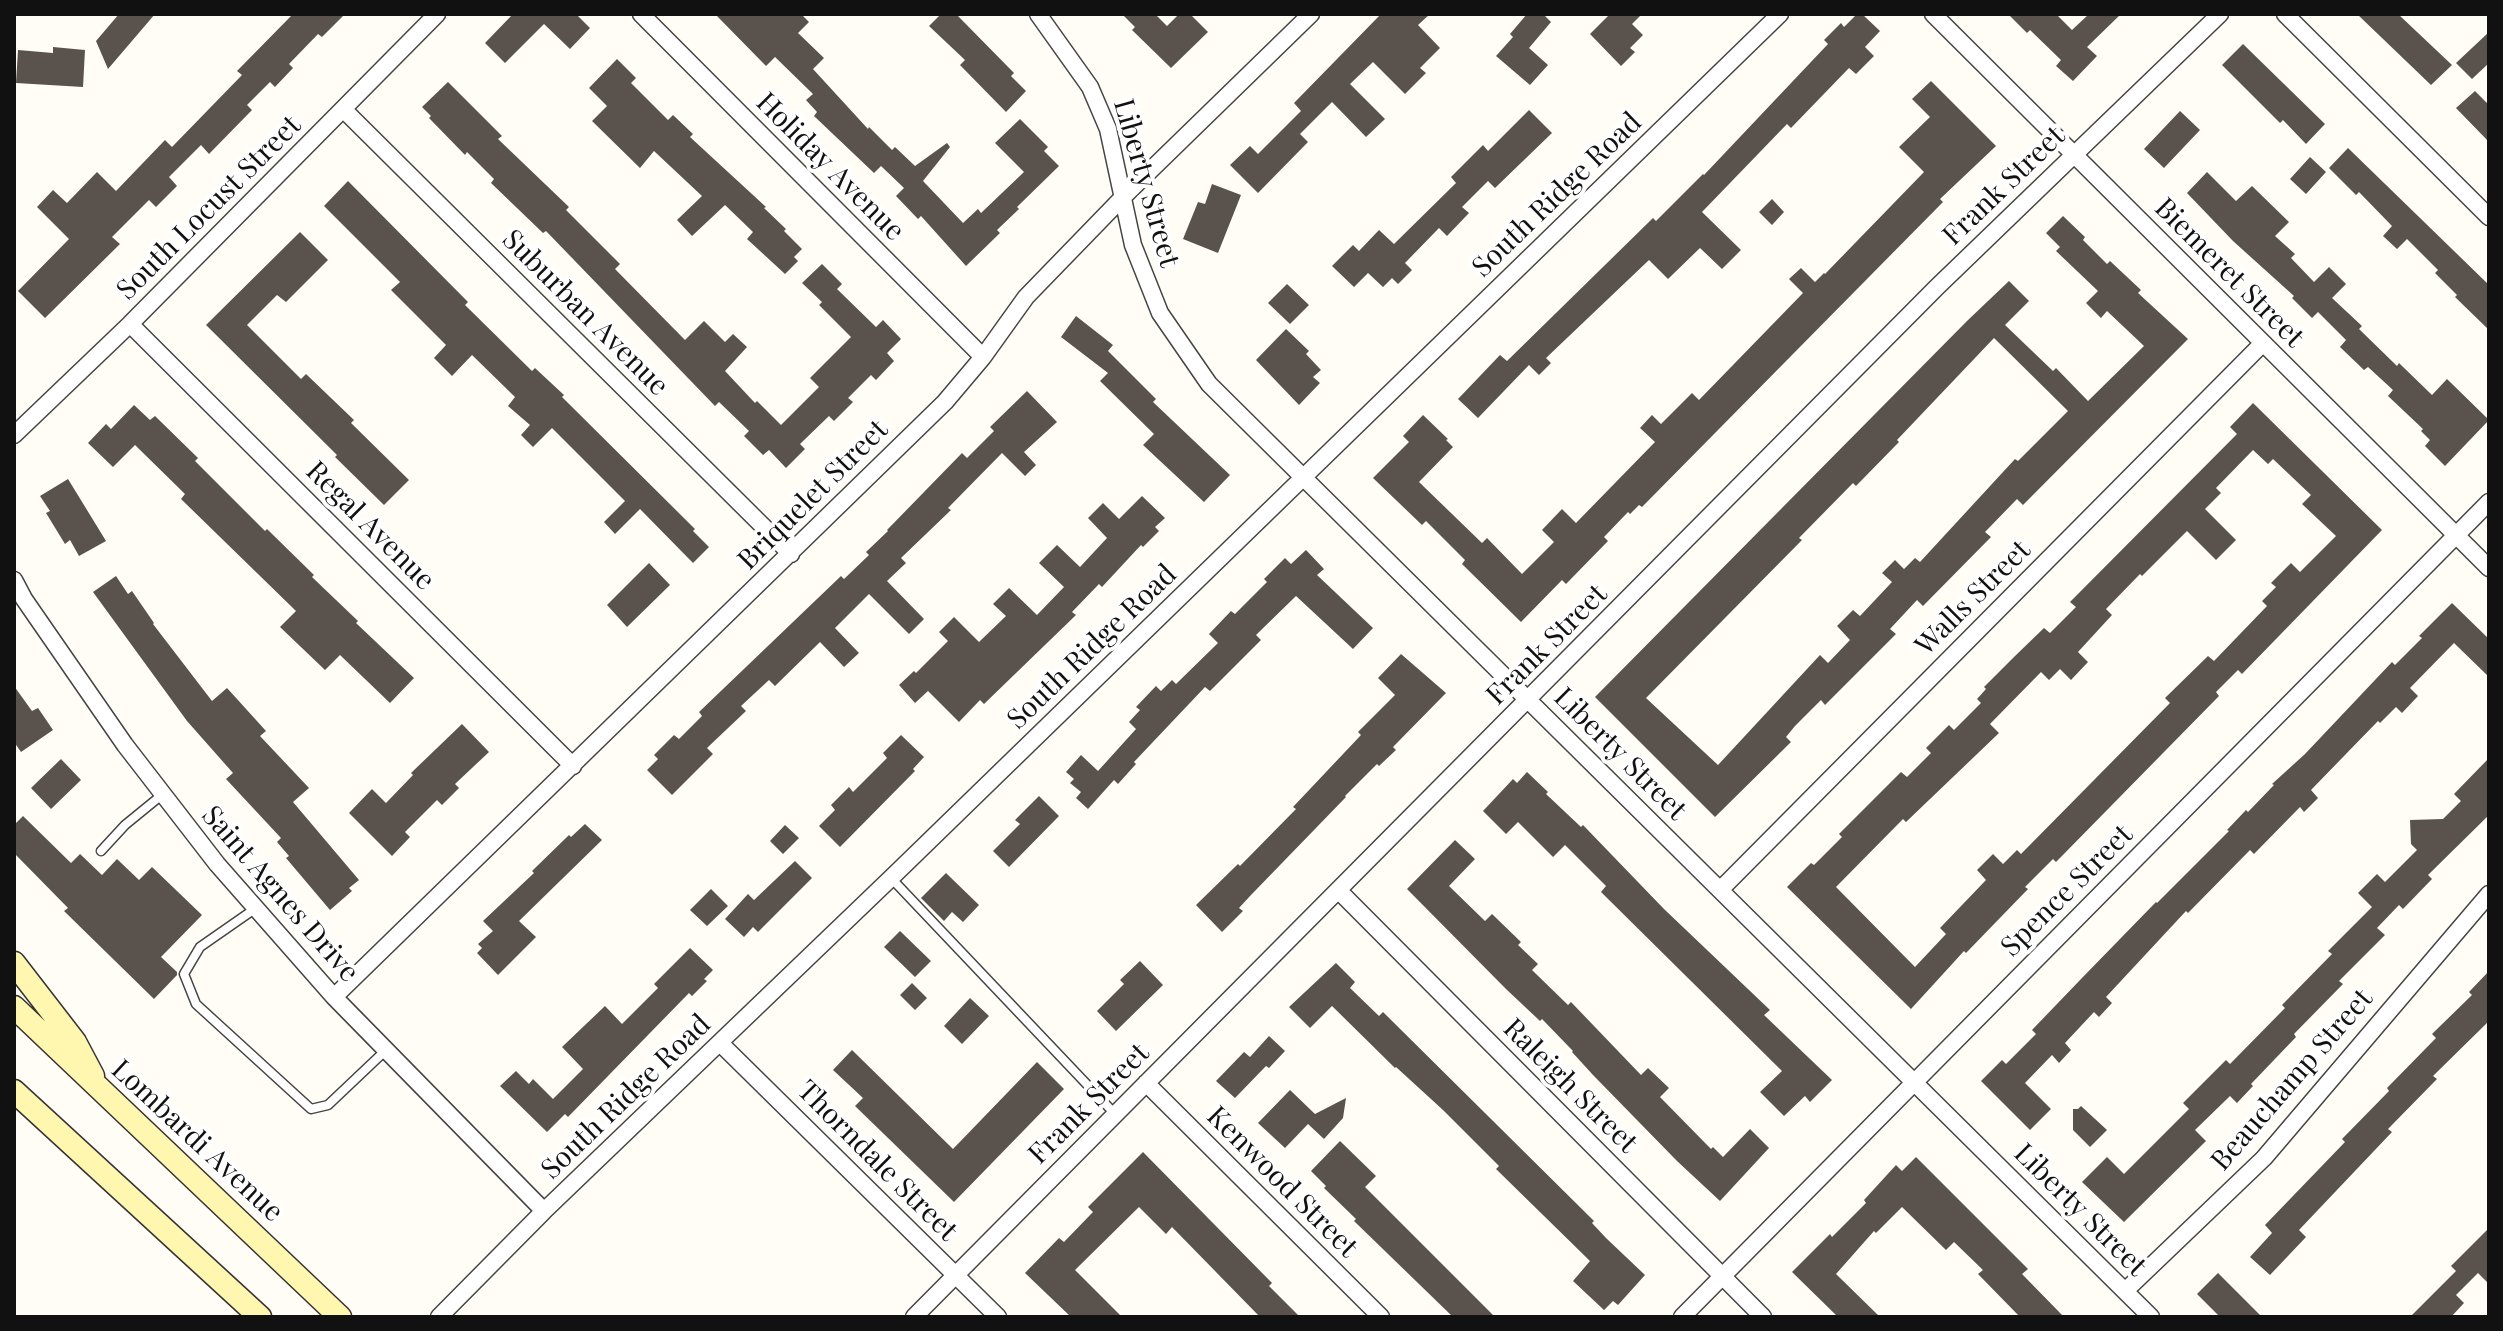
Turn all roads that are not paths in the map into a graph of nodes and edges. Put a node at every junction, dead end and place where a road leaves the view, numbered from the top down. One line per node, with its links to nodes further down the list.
1 (437, 14): 9 (street, South Locust Street)
2 (641, 14): 15 (street, Holiday Avenue)
3 (1038, 14): 11 (street, Liberty Street)
4 (1311, 14): 11 (street, Briquelet Street)
5 (1780, 14): 17 (street, South Ridge Road)
6 (1933, 14): 10 (street, Biemeret Street)
7 (2220, 14): 10 (street, Frank Street)
8 (2285, 14): 12 (street)
9 (343, 109): 13 (street, South Locust Street); 20 (street, Suburban Avenue)
10 (2074, 155): 14 (street, Biemeret Street); 23 (street, Frank Street)
11 (1123, 197): 15 (street, Briquelet Street); 17 (street, Liberty Street)
12 (2489, 217)
13 (130, 324): 16 (street, South Locust Street); 24 (street, Regal Avenue)
14 (2263, 343): 19 (street, Biemeret Street); 28 (street, Walls Street)
15 (983, 357): 20 (street, Briquelet Street)
16 (14, 435)
17 (1303, 479): 23 (street, Liberty Street); 27 (street, South Ridge Road)
18 (2489, 502): 19 (street, Spence Street)
19 (2456, 535): 21 (street, Biemeret Street); 37 (street, Spence Street)
20 (791, 554): 24 (street, Briquelet Street)
21 (2489, 568)
22 (14, 580): 25 (street, Saint Agnes Drive)
23 (1529, 700): 28 (street, Liberty Street); 29 (street, Frank Street)
24 (573, 766): 33 (street, Briquelet Street)
25 (163, 794): 26 (lane); 31 (street, Saint Agnes Drive)
26 (101, 851)
27 (891, 878): 35 (street, South Ridge Road); 41 (lane)
28 (1720, 890): 37 (street, Liberty Street)
29 (1339, 891): 38 (street, Frank Street); 44 (street, Raleigh Street)
30 (2489, 894): 45 (street, Beauchamp Street)
31 (256, 908): 33 (street, Saint Agnes Drive); 36 (lane)
32 (14, 963): 39 (main road)
33 (334, 997): 36 (street, Saint Agnes Drive)
34 (14, 1007): 39 (main road, Lombardi Avenue)
35 (720, 1043): 42 (street, South Ridge Road); 43 (street, Thorndale Street)
36 (385, 1051): 42 (street, Saint Agnes Drive)
37 (1914, 1082): 44 (street, Spence Street); 45 (street, Liberty Street)
38 (1146, 1083): 41 (street, Frank Street); 51 (street, Kenwood Street)
39 (98, 1089): 47 (main road, Lombardi Avenue)
40 (14, 1091): 46 (main road)
41 (1115, 1114): 43 (street, Frank Street)
42 (544, 1211): 48 (street, South Ridge Road)
43 (956, 1275): 49 (street, Frank Street); 50 (street, Thorndale Street)
44 (1723, 1276): 52 (street, Spence Street); 53 (street, Raleigh Street)
45 (2125, 1291): 54 (street, Liberty Street)
46 (260, 1317)
47 (340, 1317)
48 (439, 1317)
49 (914, 1317)
50 (998, 1317)
51 (1381, 1317)
52 (1682, 1317)
53 (1763, 1317)
54 (2151, 1317)

